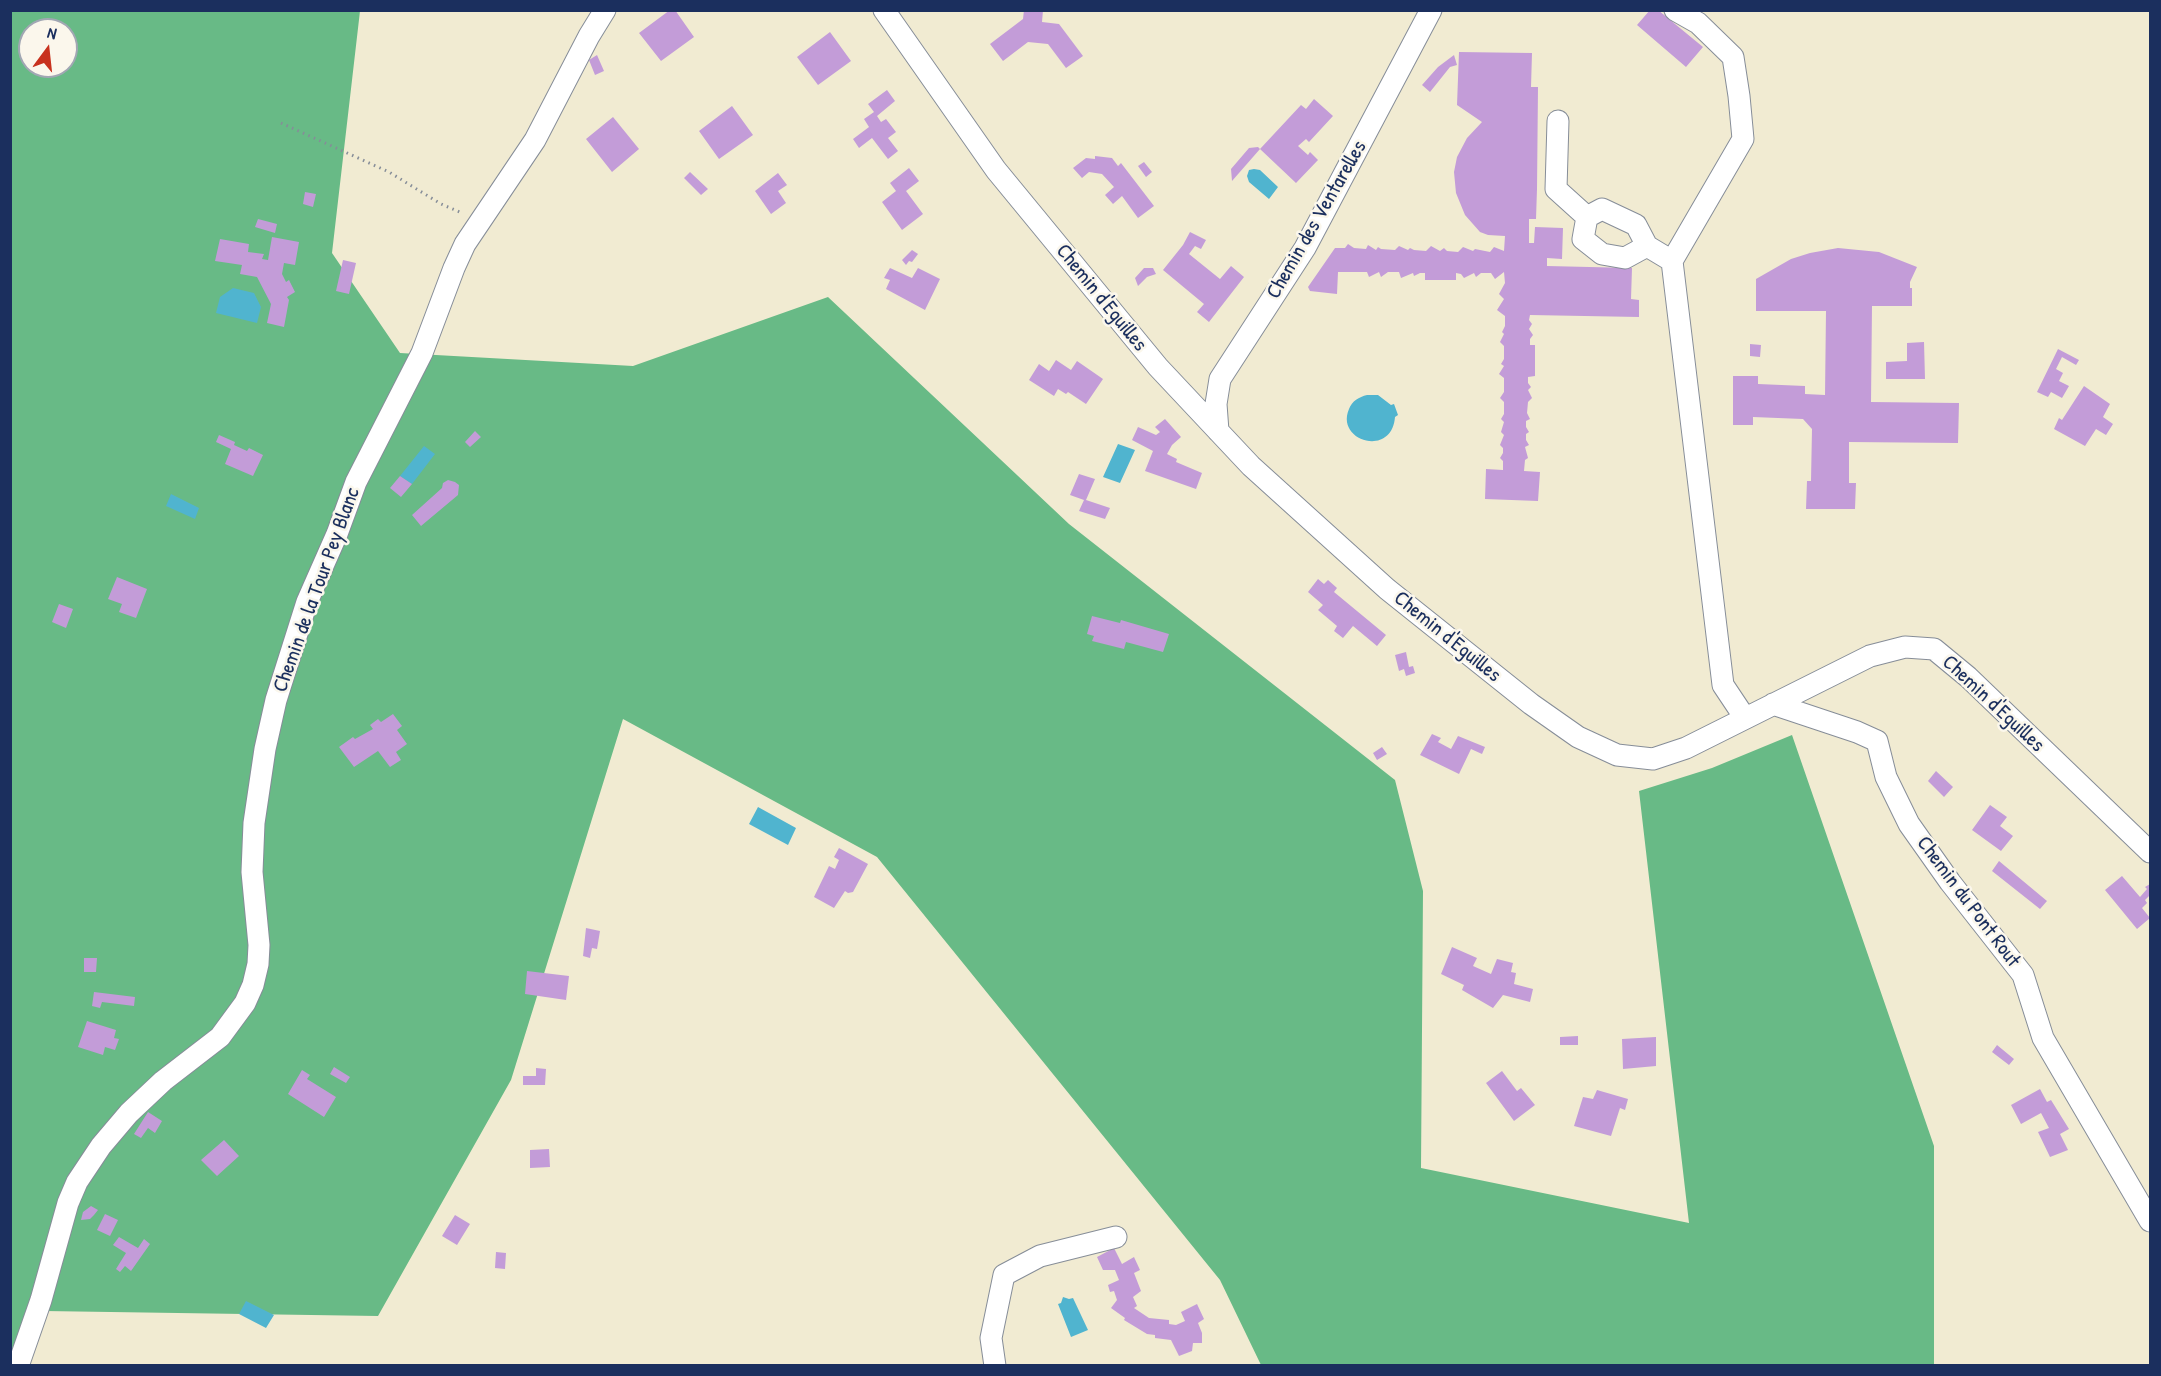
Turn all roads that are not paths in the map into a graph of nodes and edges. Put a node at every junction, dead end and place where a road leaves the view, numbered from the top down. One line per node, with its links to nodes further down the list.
1 (604, 10): 15 (street, Chemin de la Tour Pey Blanc)
2 (884, 10): 9 (street, Chemin d'Eguilles)
3 (1431, 10): 9 (street, Chemin des Ventarelles)
4 (1675, 10): 8 (street)
5 (1558, 121): 6 (street)
6 (1587, 217): 7 (street); 7 (street)
7 (1647, 246): 8 (street)
8 (1672, 261): 11 (street)
9 (1218, 431): 11 (street, Chemin d'Eguilles)
10 (1773, 704): 11 (street, Chemin d'Eguilles); 12 (street, Chemin d'Eguilles); 13 (street, Chemin du Pont Rout)
11 (1745, 718)
12 (2151, 852)
13 (2151, 1221)
14 (1116, 1237): 16 (street)
15 (18, 1365)
16 (995, 1365)

